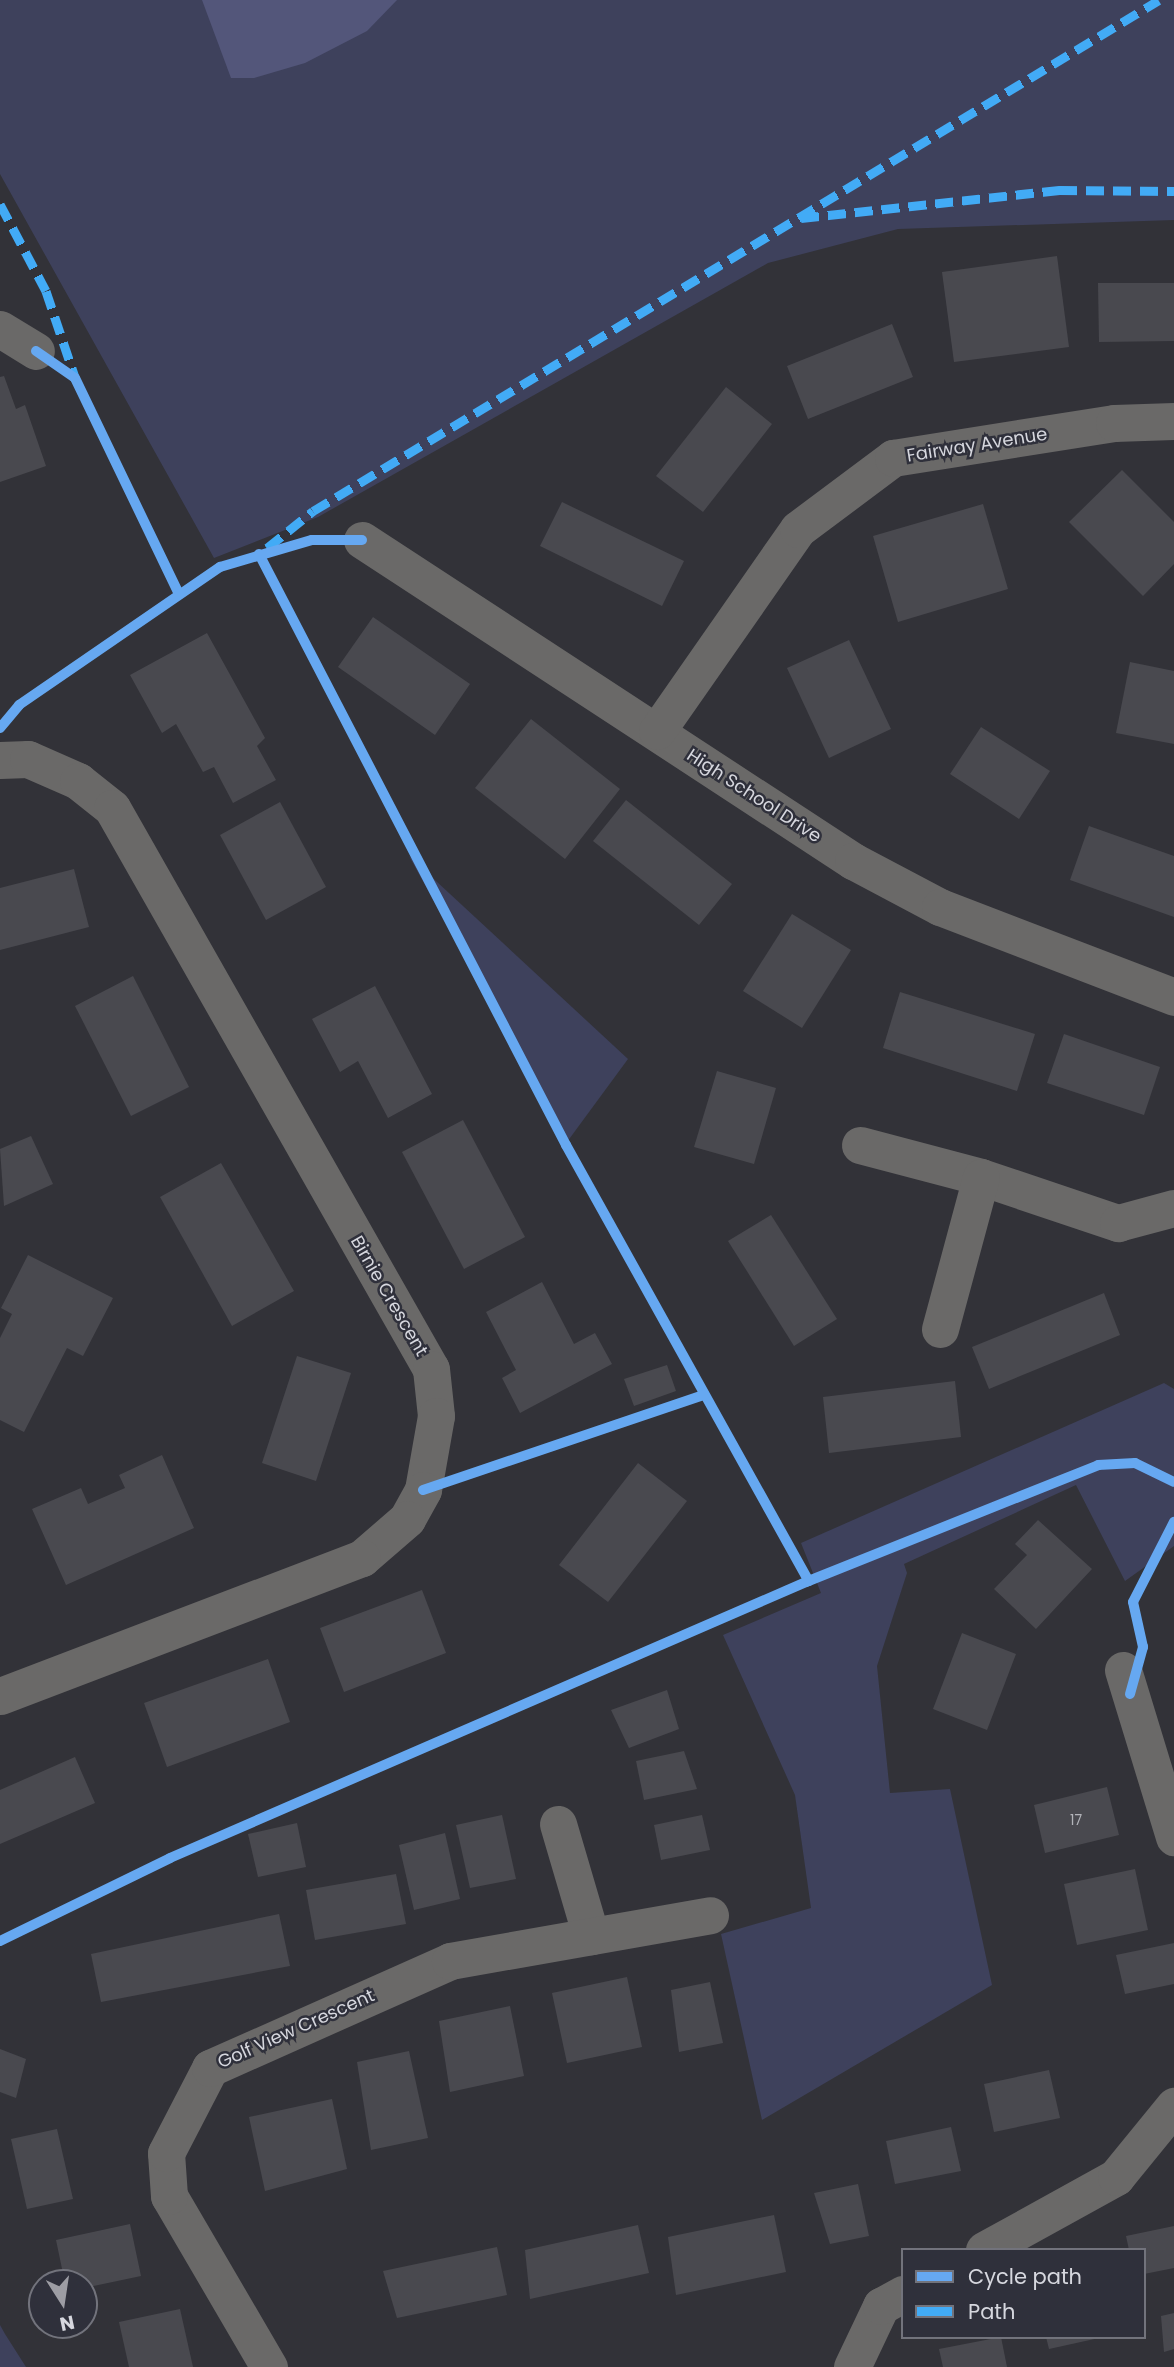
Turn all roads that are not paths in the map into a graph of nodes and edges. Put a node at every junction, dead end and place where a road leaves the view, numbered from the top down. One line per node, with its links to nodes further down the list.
1 (0, 329): 2 (street)
2 (36, 351)
3 (1174, 421): 5 (street, Fairway Avenue)
4 (362, 540): 5 (street, High School Drive)
5 (657, 732): 7 (street, High School Drive)
6 (0, 760): 13 (street, Birnie Crescent)
7 (1174, 997)
8 (860, 1145): 9 (street)
9 (981, 1177): 10 (street); 11 (street)
10 (1174, 1208)
11 (940, 1329)
12 (1124, 1670): 15 (street)
13 (0, 1696)
14 (558, 1824): 17 (street)
15 (1174, 1837)
16 (710, 1914): 17 (street, Golf View Crescent)
17 (591, 1936): 21 (street, Golf View Crescent)
18 (1173, 2110): 19 (street)
19 (988, 2248)
20 (901, 2295): 22 (street)
21 (269, 2367)
22 (852, 2367)

